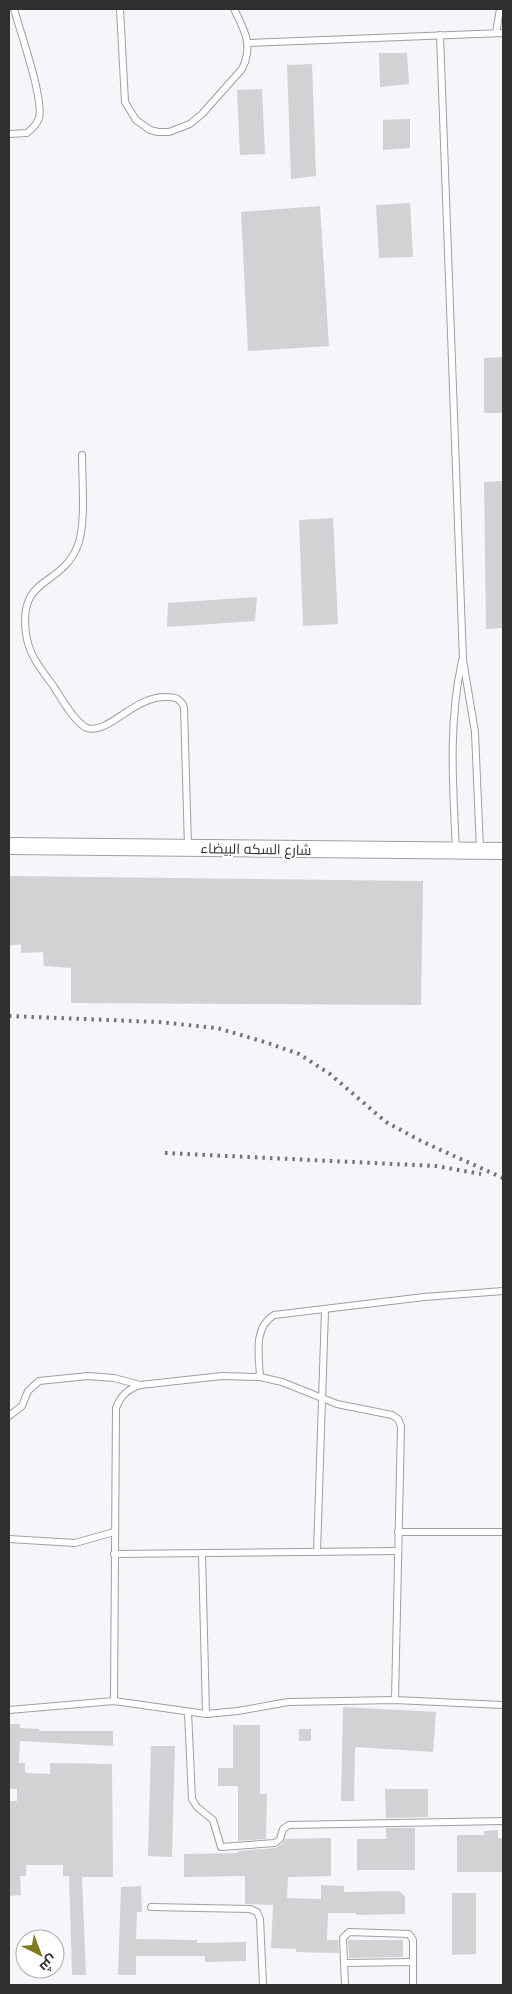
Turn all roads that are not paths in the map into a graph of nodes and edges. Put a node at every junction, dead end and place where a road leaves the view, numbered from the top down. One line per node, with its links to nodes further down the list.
1 (14, 9): 8 (lane)
2 (120, 9): 7 (lane)
3 (234, 9): 7 (lane)
4 (500, 9): 5 (lane)
5 (500, 33): 6 (lane)
6 (440, 35): 7 (lane); 10 (lane)
7 (248, 43)
8 (9, 134)
9 (82, 455): 12 (lane)
10 (463, 660): 13 (lane); 14 (lane)
11 (9, 846): 12 (street, شارع السكه البيضاء)
12 (188, 848): 13 (street, شارع السكه البيضاء)
13 (456, 851): 14 (street, شارع السكه البيضاء)
14 (480, 851): 15 (street, شارع السكه البيضاء)
15 (503, 851)
16 (503, 1291): 17 (lane)
17 (325, 1310): 18 (lane); 20 (lane)
18 (260, 1377): 19 (lane); 20 (lane)
19 (140, 1385): 21 (lane); 22 (lane)
20 (322, 1399): 23 (lane); 27 (lane)
21 (9, 1416)
22 (114, 1532): 25 (lane); 29 (lane)
23 (398, 1532): 24 (lane); 26 (lane)
24 (503, 1532)
25 (9, 1538)
26 (398, 1551): 27 (lane); 30 (lane)
27 (317, 1552): 28 (lane)
28 (202, 1553): 29 (lane); 35 (lane)
29 (114, 1554): 31 (lane)
30 (395, 1700): 32 (lane); 35 (lane)
31 (114, 1701): 33 (lane); 34 (lane)
32 (503, 1705)
33 (9, 1710)
34 (188, 1712): 35 (lane); 36 (lane)
35 (206, 1714)
36 (503, 1821)
37 (152, 1907): 40 (lane)
38 (413, 1962): 39 (lane); 39 (lane); 42 (lane)
39 (344, 1963): 41 (lane)
40 (263, 1985)
41 (345, 1985)
42 (413, 1985)

